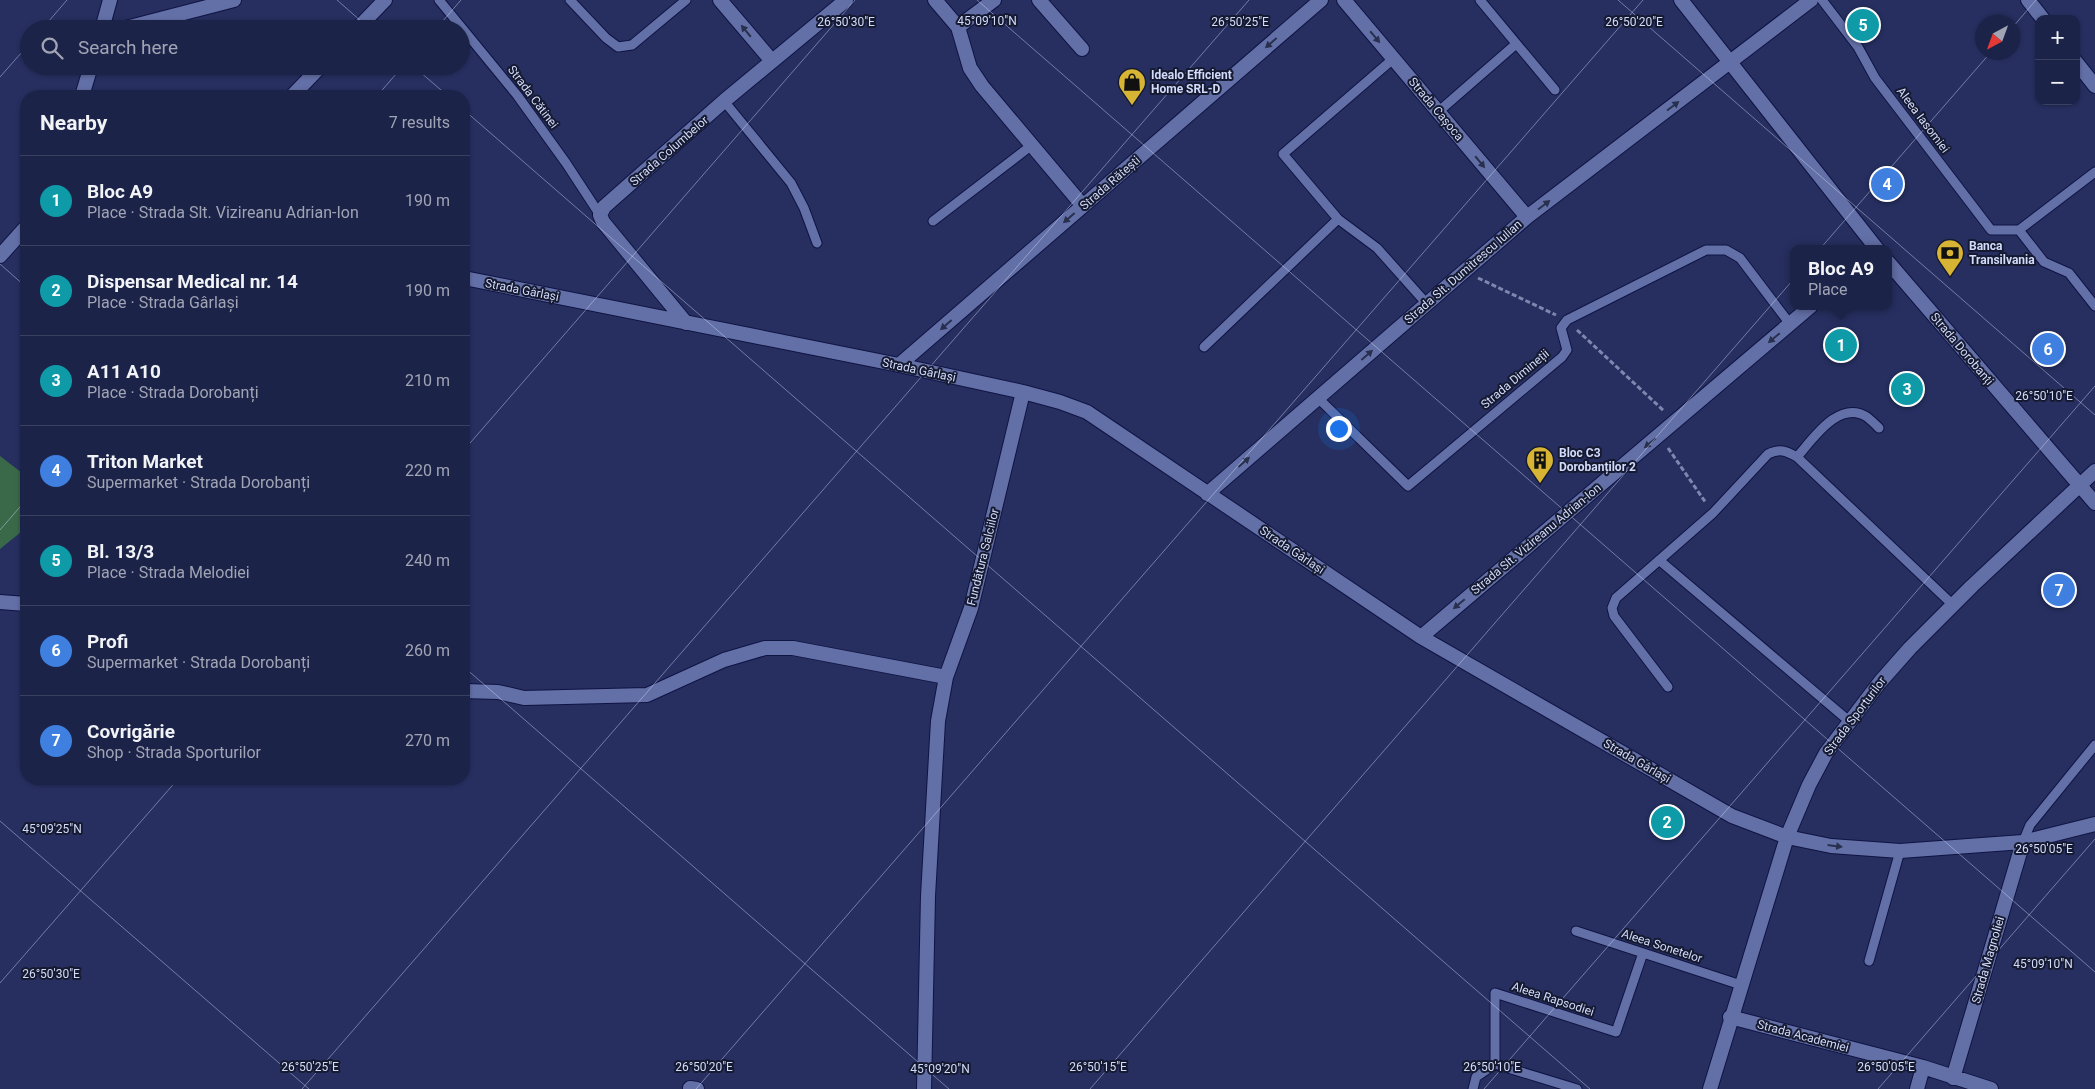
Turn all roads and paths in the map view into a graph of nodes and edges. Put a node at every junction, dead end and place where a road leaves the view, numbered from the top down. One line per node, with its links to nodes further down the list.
1 (110, 0): 20 (street)
2 (234, 0): 21 (street)
3 (386, 0): 22 (street)
4 (439, 0): 23 (lane, Strada Cătinei)
5 (570, 0): 6 (lane)
6 (686, 0)
7 (720, 0): 29 (street, one-way to 7)
8 (846, 0): 29 (street, Strada Columbelor)
9 (935, 0): 24 (street)
10 (994, 0): 24 (street)
11 (1039, 0): 27 (street)
12 (1321, 0): 42 (street, Strada Rătești, one-way to 42)
13 (1344, 0): 28 (street, Strada Cașoca, one-way to 28)
14 (1480, 0): 26 (lane)
15 (1682, 0): 30 (street)
16 (1811, 0): 30 (street, Strada Slt. Dumitrescu Iulian)
17 (1822, 0): 47 (lane, Aleea Iasomiei)
18 (2028, 0): 19 (street)
19 (2040, 15)
20 (104, 20)
21 (157, 20)
22 (367, 20)
23 (455, 20)
24 (958, 27): 40 (street)
25 (470, 38): 43 (lane, Strada Cătinei)
26 (1516, 44): 37 (lane); 39 (lane)
27 (1082, 49)
28 (1394, 59): 39 (street, Strada Cașoca); 45 (lane)
29 (772, 61): 38 (street, Strada Columbelor)
30 (1730, 63): 44 (street, Strada Slt. Dumitrescu Iulian, one-way to 30); 50 (street)
31 (2080, 67): 34 (street)
32 (88, 75): 35 (street)
33 (312, 75): 36 (street)
34 (2095, 86)
35 (84, 90)
36 (298, 90)
37 (1555, 90)
38 (724, 101): 43 (street, Strada Columbelor); 49 (lane)
39 (1438, 112): 44 (street, Strada Cașoca, one-way to 44)
40 (1032, 145): 42 (street); 46 (lane)
41 (2095, 172): 47 (lane)
42 (1083, 206): 60 (street, Strada Rătești, one-way to 60)
43 (600, 215): 57 (street)
44 (1527, 217): 54 (street, Strada Slt. Dumitrescu Iulian)
45 (1338, 219): 54 (lane); 59 (lane)
46 (933, 221)
47 (2019, 230): 55 (lane)
48 (20, 234): 51 (street)
49 (817, 242)
50 (1874, 245)
51 (0, 256)
52 (1892, 267): 67 (street, Strada Dorobanți)
53 (470, 279): 57 (street, Strada Gârlași)
54 (1426, 304): 62 (street, Strada Slt. Dumitrescu Iulian, one-way to 54)
55 (2095, 306)
56 (1807, 310): 58 (street, Strada Slt. Vizireanu Adrian-Ion)
57 (686, 323): 60 (street, Strada Gârlași)
58 (1790, 324): 62 (lane, Strada Dimineții); 64 (street, Strada Slt. Vizireanu Adrian-Ion, one-way to 64)
59 (1204, 347)
60 (899, 365): 61 (street, Strada Gârlași)
61 (1023, 392): 68 (street, Strada Gârlași); 76 (street, Fundătura Salciilor)
62 (1318, 398): 68 (street, Strada Slt. Dumitrescu Iulian, one-way to 62)
63 (1879, 428): 65 (lane)
64 (1659, 435): 70 (path); 75 (street, Strada Slt. Vizireanu Adrian-Ion, one-way to 75)
65 (1797, 457): 70 (lane); 74 (lane)
66 (2095, 471): 67 (street, Strada Sporturilor)
67 (2079, 485): 69 (street, Strada Dorobanți); 74 (street, Strada Sporturilor)
68 (1207, 494): 75 (street, Strada Gârlași)
69 (2095, 503)
70 (1713, 513): 71 (lane)
71 (1659, 560): 77 (lane); 79 (lane)
72 (0, 602): 73 (street)
73 (20, 604)
74 (1953, 605): 79 (street, Strada Sporturilor)
75 (1421, 637): 82 (street, Strada Gârlași)
76 (946, 677): 78 (street); 93 (street, Fundătura Salciilor)
77 (1668, 687)
78 (470, 691)
79 (1850, 720): 82 (street, Strada Sporturilor)
80 (2095, 745): 83 (lane)
81 (2095, 824): 83 (street, Strada Gârlași)
82 (1787, 837): 84 (street, Strada Gârlași, one-way to 84); 88 (street, Strada Sporturilor)
83 (2023, 842): 84 (street, Strada Gârlași); 92 (street, Strada Magnoliei)
84 (1900, 850): 87 (lane)
85 (1576, 931): 86 (lane, Aleea Sonetelor)
86 (1643, 953): 88 (lane, Aleea Sonetelor); 90 (lane, Aleea Rapsodiei)
87 (1869, 960)
88 (1740, 985): 89 (street, Strada Sporturilor)
89 (1730, 1017): 91 (street, Strada Academiei); 96 (street, Strada Sporturilor)
90 (1495, 1064): 94 (lane); 95 (lane)
91 (1923, 1067): 92 (street, Strada Academiei); 97 (street)
92 (1953, 1078): 98 (street, Strada Academiei)
93 (924, 1089)
94 (1473, 1089)
95 (1577, 1089)
96 (1710, 1089)
97 (1917, 1089)
98 (1990, 1089)

